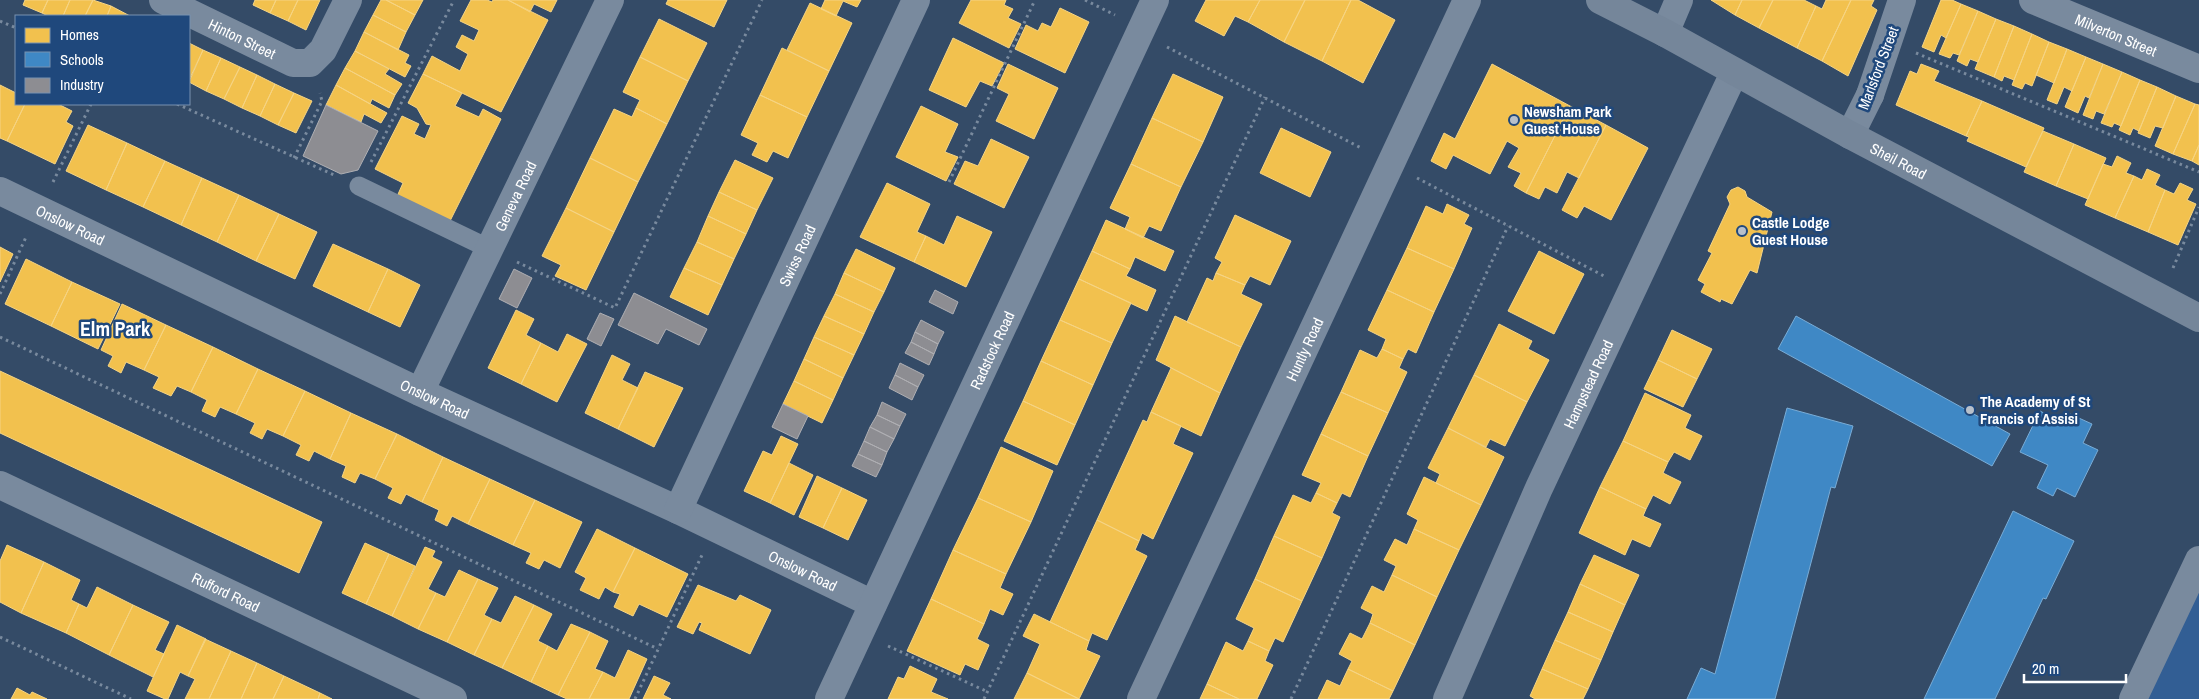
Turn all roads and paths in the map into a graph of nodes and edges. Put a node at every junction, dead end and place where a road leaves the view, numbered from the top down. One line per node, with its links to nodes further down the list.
1 (162, 0): 18 (street, Hinton Street)
2 (348, 0): 18 (street)
3 (454, 0): 27 (path)
4 (610, 0): 31 (street, Geneva Road)
5 (762, 0): 31 (path)
6 (916, 0): 37 (street, Swiss Road)
7 (1035, 0): 26 (path)
8 (1155, 0): 40 (street, Radstock Road)
9 (1467, 0): 50 (street, Huntly Road)
10 (1600, 0): 16 (main road, Sheil Road)
11 (1679, 0): 16 (street)
12 (1902, 0): 17 (street, Marlsford Street)
13 (2033, 0): 19 (street, Milverton Street)
14 (0, 21): 15 (path)
15 (15, 28)
16 (1665, 33): 20 (main road, Sheil Road)
17 (1889, 42): 23 (street, Marlsford Street); 25 (path)
18 (302, 63): 24 (path)
19 (2199, 69)
20 (1734, 73): 23 (main road, Sheil Road); 52 (street, Hampstead Road)
21 (1265, 97): 44 (path)
22 (179, 105): 24 (path)
23 (1850, 135): 32 (main road, Sheil Road)
24 (294, 158): 27 (path)
25 (2199, 172)
26 (950, 182)
27 (358, 186): 31 (lane)
28 (0, 191): 35 (street, Onslow Road)
29 (2199, 207): 32 (path)
30 (1508, 226): 51 (path)
31 (490, 249): 35 (street, Geneva Road)
32 (2160, 299): 33 (main road, Sheil Road)
33 (2199, 318)
34 (0, 337): 43 (path)
35 (420, 392): 37 (street, Onslow Road)
36 (0, 484): 46 (street, Rufford Road)
37 (678, 510): 38 (street, Onslow Road)
38 (715, 528): 40 (street, Onslow Road); 43 (path)
39 (2199, 560): 53 (street)
40 (873, 604): 41 (street, Radstock Road)
41 (859, 634): 44 (path); 48 (street, Radstock Road)
42 (0, 637): 45 (path)
43 (658, 649): 47 (path)
44 (988, 692): 49 (path)
45 (131, 699)
46 (454, 699)
47 (634, 699)
48 (829, 699)
49 (984, 699)
50 (1141, 699)
51 (1291, 699)
52 (1447, 699)
53 (2133, 699)

